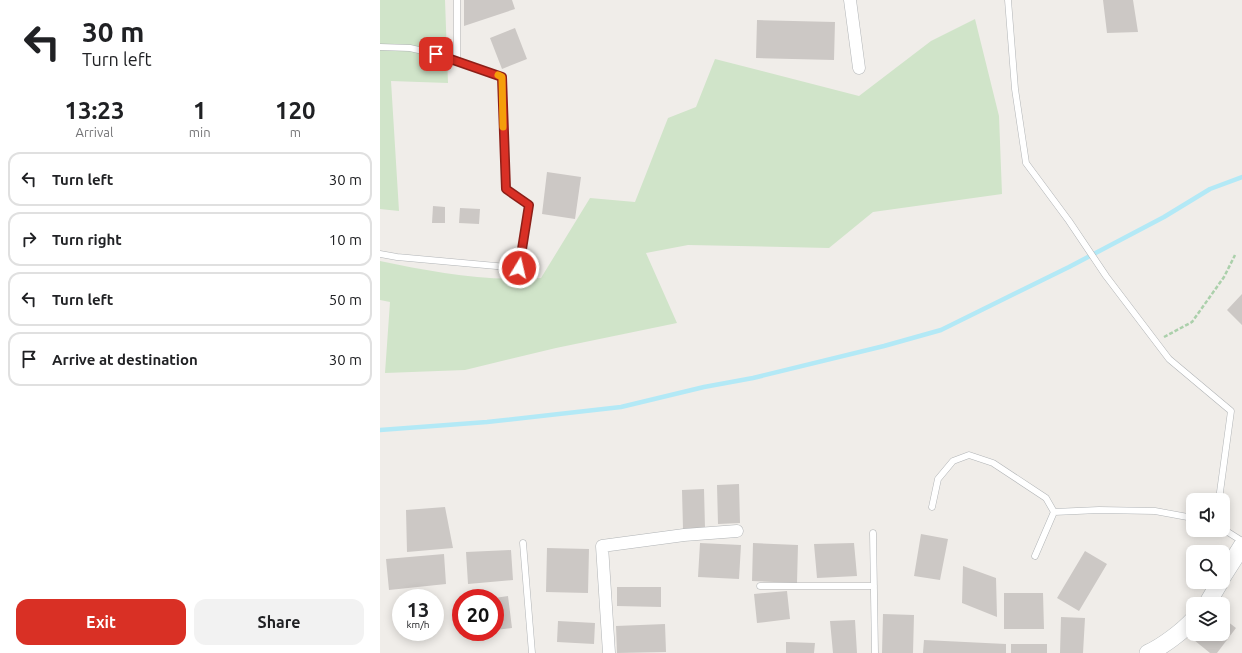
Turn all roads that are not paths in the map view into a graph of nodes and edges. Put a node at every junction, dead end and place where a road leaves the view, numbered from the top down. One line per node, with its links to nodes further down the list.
1 (457, 0): 5 (lane)
2 (850, 0): 6 (street)
3 (1008, 0): 8 (lane)
4 (380, 47): 5 (lane)
5 (456, 61): 7 (lane)
6 (859, 68)
7 (380, 254)
8 (1220, 493)
9 (932, 506): 10 (lane)
10 (1054, 512): 11 (lane); 18 (lane)
11 (1186, 517)
12 (737, 531): 24 (street)
13 (873, 533): 21 (lane)
14 (1230, 533): 15 (lane)
15 (1242, 541)
16 (523, 543): 23 (lane)
17 (1242, 546): 19 (street)
18 (1035, 556)
19 (1230, 565)
20 (760, 586): 21 (lane)
21 (874, 586): 25 (lane)
22 (1186, 626): 26 (street)
23 (532, 653)
24 (609, 653)
25 (875, 653)
26 (1148, 653)

